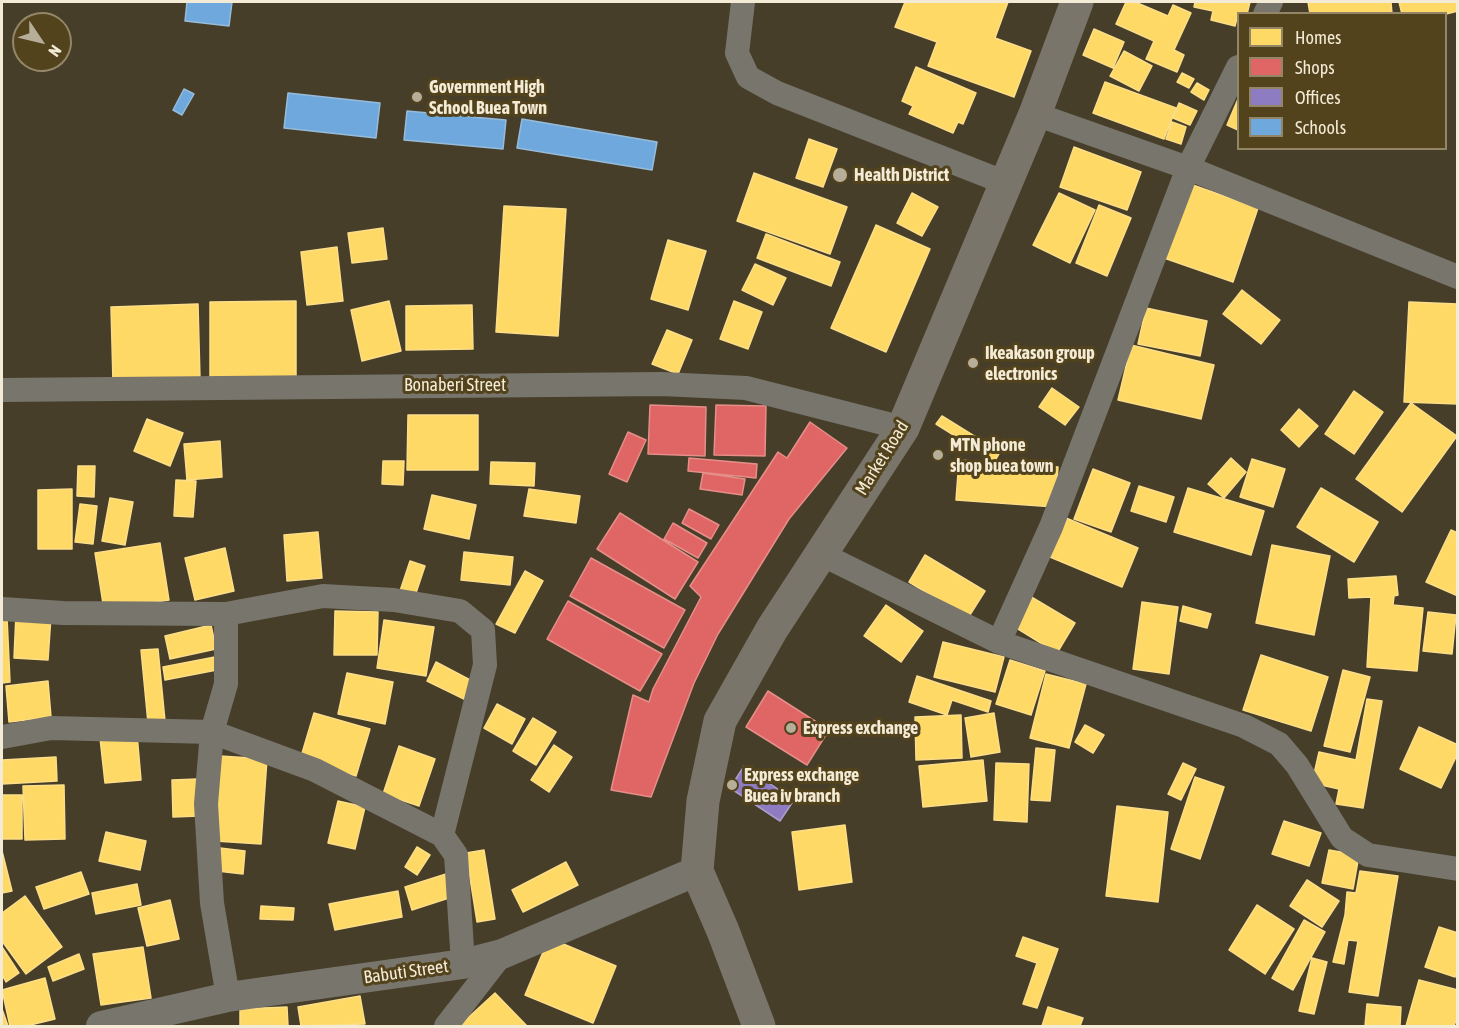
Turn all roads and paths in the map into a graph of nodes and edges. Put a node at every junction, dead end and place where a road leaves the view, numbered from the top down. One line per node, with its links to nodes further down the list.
1 (742, 2): 6 (street)
2 (1077, 2): 4 (main road, Market Road)
3 (1237, 71): 5 (street)
4 (1035, 114): 5 (street); 6 (main road, Market Road)
5 (1188, 168): 7 (street); 13 (street)
6 (1006, 183): 9 (main road, Market Road)
7 (1458, 277)
8 (2, 390): 9 (street, Bonaberi Street)
9 (903, 428): 10 (main road, Market Road)
10 (819, 554): 13 (street); 18 (main road, Market Road)
11 (2, 609): 12 (street)
12 (226, 614): 14 (street); 16 (street)
13 (999, 642): 17 (street)
14 (212, 732): 15 (street); 16 (street); 21 (street)
15 (2, 737)
16 (442, 835): 20 (street)
17 (1458, 869)
18 (697, 871): 19 (street, Babuti Street); 24 (main road)
19 (502, 954): 20 (street, Babuti Street); 23 (street)
20 (463, 964): 21 (street, Babuti Street)
21 (228, 997): 22 (street, Babuti Street)
22 (101, 1026)
23 (446, 1026)
24 (759, 1026)

